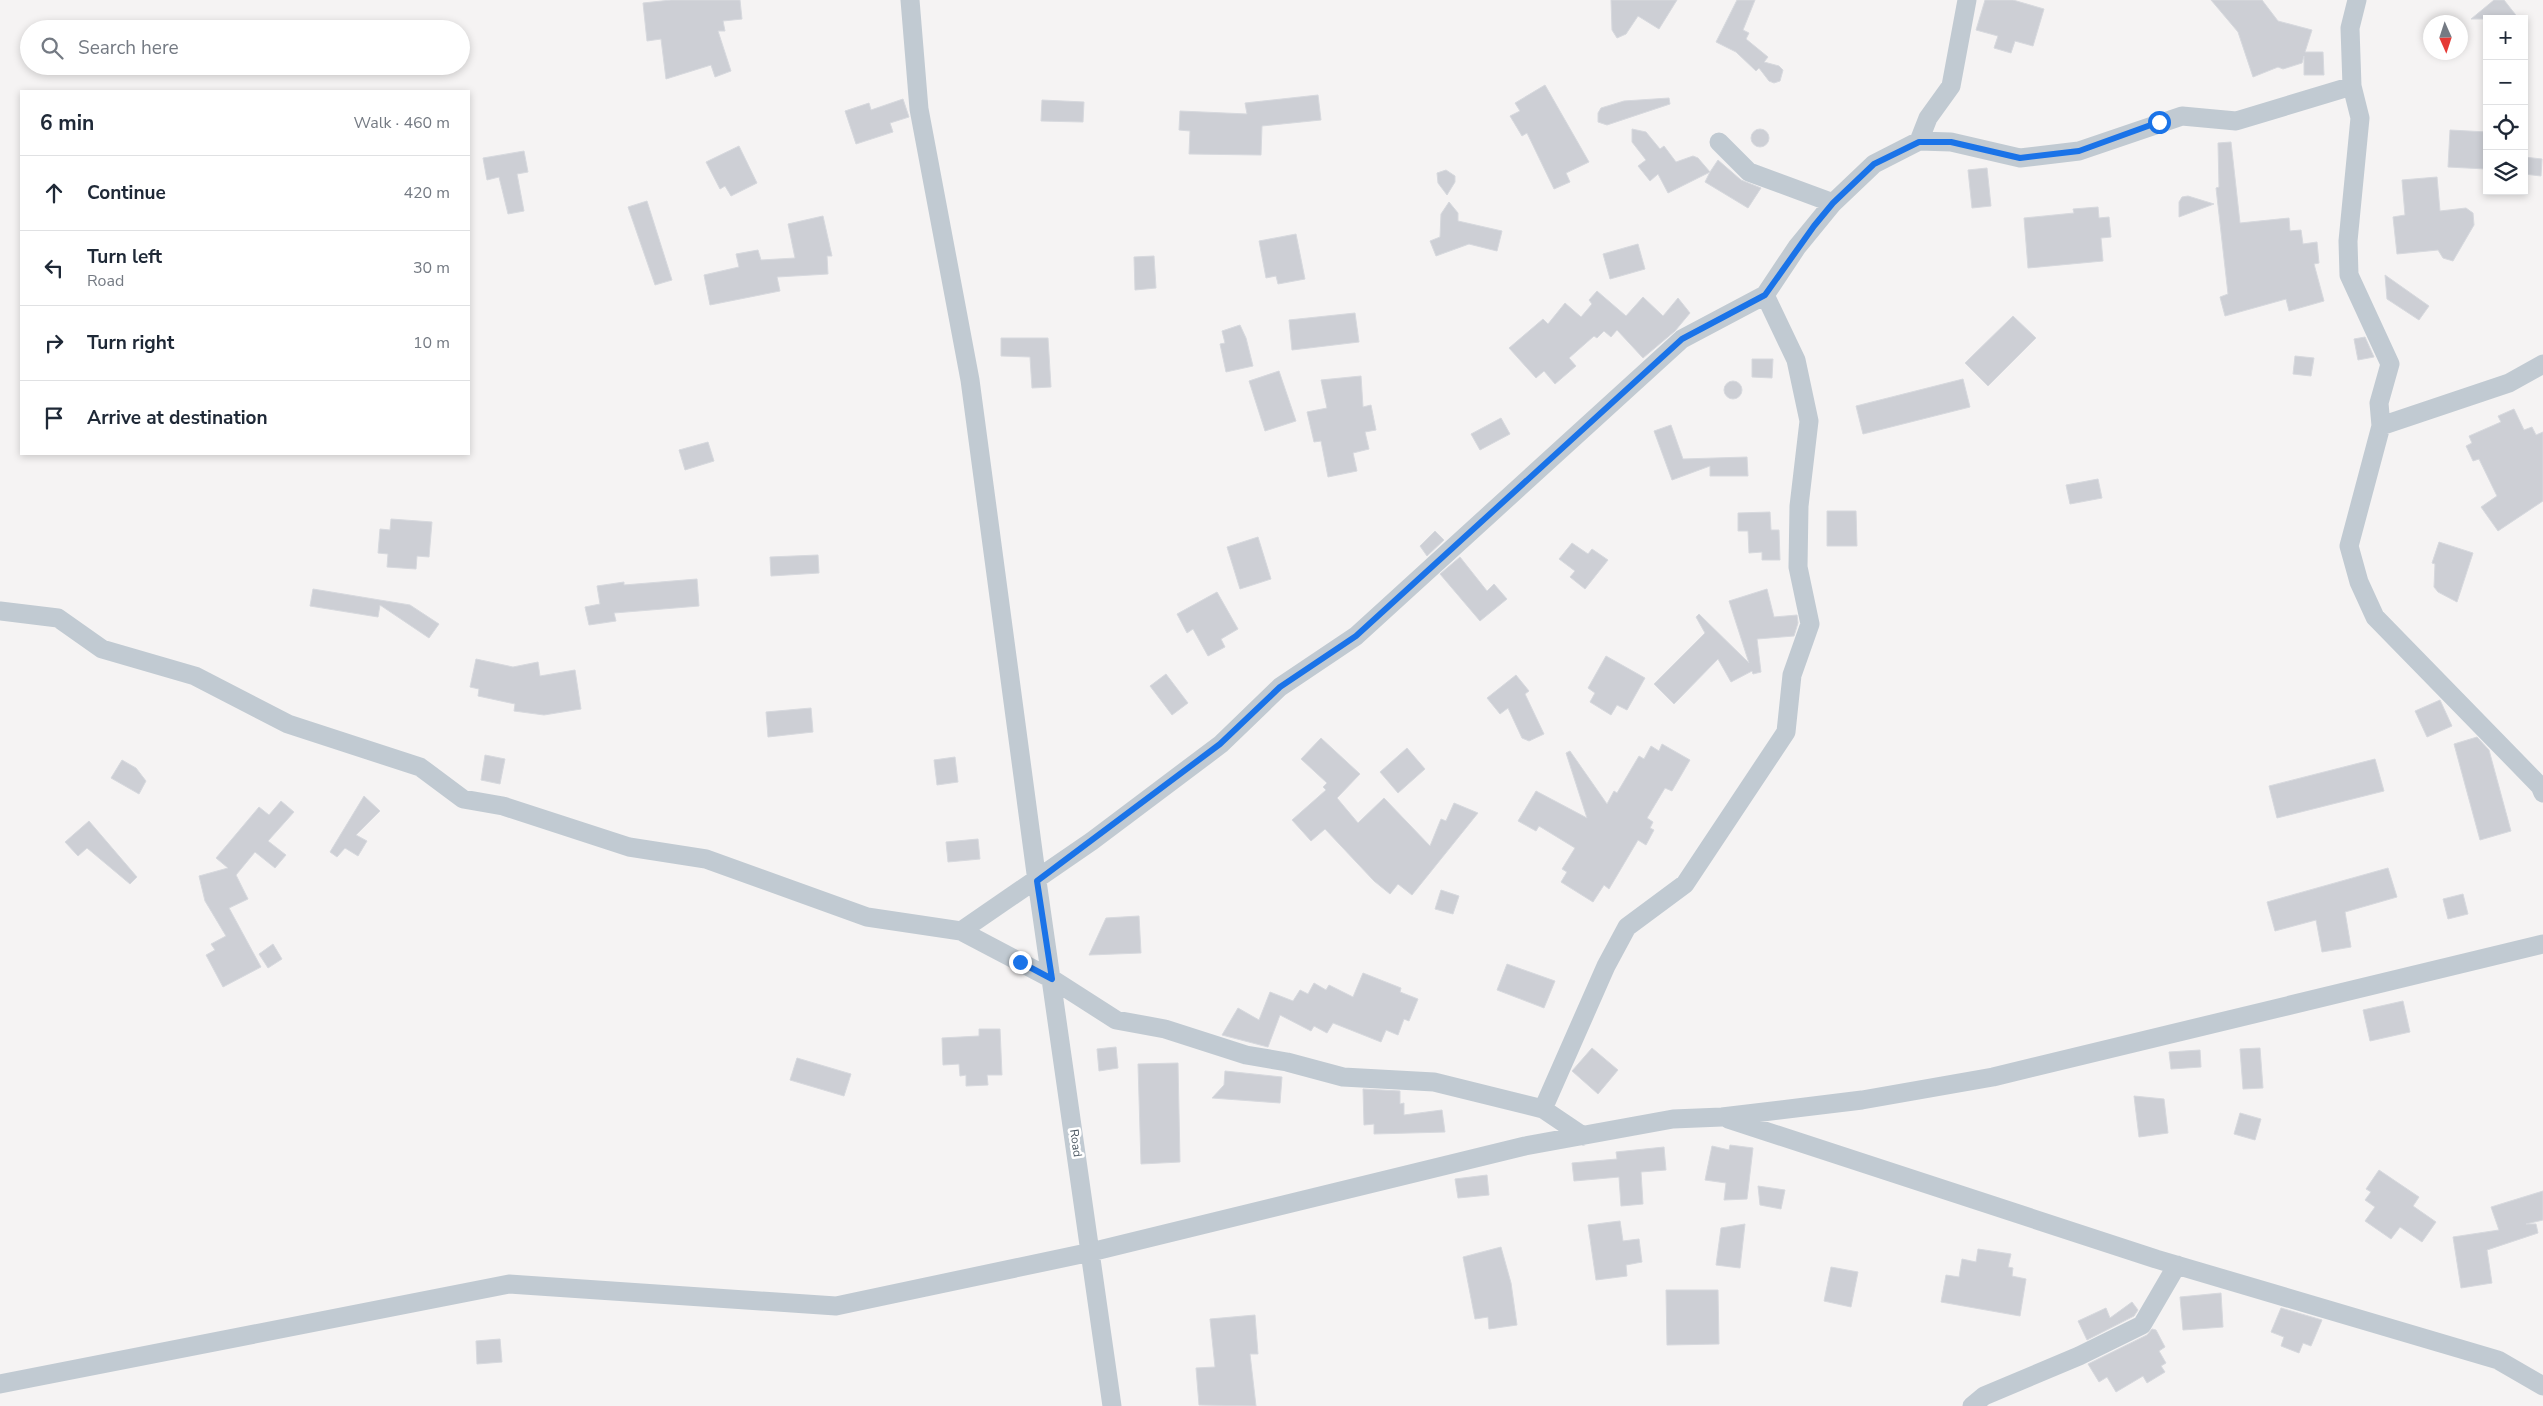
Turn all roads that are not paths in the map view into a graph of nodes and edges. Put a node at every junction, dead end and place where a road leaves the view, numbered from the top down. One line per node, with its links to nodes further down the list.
1 (910, 0): 13 (street, Road)
2 (1967, 0): 6 (street)
3 (2357, 0): 4 (street)
4 (2352, 86): 6 (street); 10 (street)
5 (1719, 142): 7 (street)
6 (1919, 142): 7 (street)
7 (1833, 203): 8 (street)
8 (1765, 295): 13 (street); 17 (street)
9 (2543, 364): 10 (street)
10 (2381, 426): 12 (street)
11 (0, 612): 14 (street)
12 (2543, 793)
13 (1037, 881): 14 (street); 16 (street, Road)
14 (961, 931): 16 (street)
15 (2543, 944): 18 (street)
16 (1052, 979): 17 (street); 20 (street, Road)
17 (1543, 1109): 19 (street)
18 (1722, 1117): 19 (street); 21 (street)
19 (1583, 1136): 20 (street)
20 (1092, 1252): 22 (street); 24 (street, Road)
21 (2177, 1265): 23 (street); 25 (street)
22 (0, 1384)
23 (2543, 1386)
24 (1112, 1406)
25 (1972, 1406)

